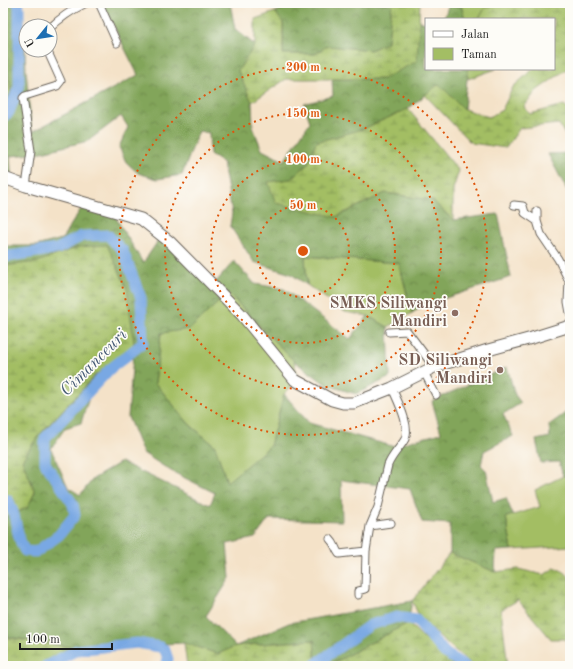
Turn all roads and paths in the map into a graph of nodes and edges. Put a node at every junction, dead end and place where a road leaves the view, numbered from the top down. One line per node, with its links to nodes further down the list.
1 (86, 3): 3 (street)
2 (99, 3): 4 (street)
3 (58, 20)
4 (117, 43)
5 (51, 58): 7 (street)
6 (3, 176): 7 (main road)
7 (26, 186): 15 (main road)
8 (514, 205): 10 (street)
9 (537, 211): 10 (street)
10 (537, 221): 11 (street)
11 (570, 312)
12 (570, 326): 14 (main road)
13 (389, 332): 14 (street)
14 (429, 370): 15 (main road); 16 (street)
15 (392, 388): 18 (street)
16 (436, 395)
17 (390, 523): 18 (street)
18 (370, 526): 20 (street)
19 (330, 539): 20 (street)
20 (366, 551): 21 (street)
21 (358, 595)

